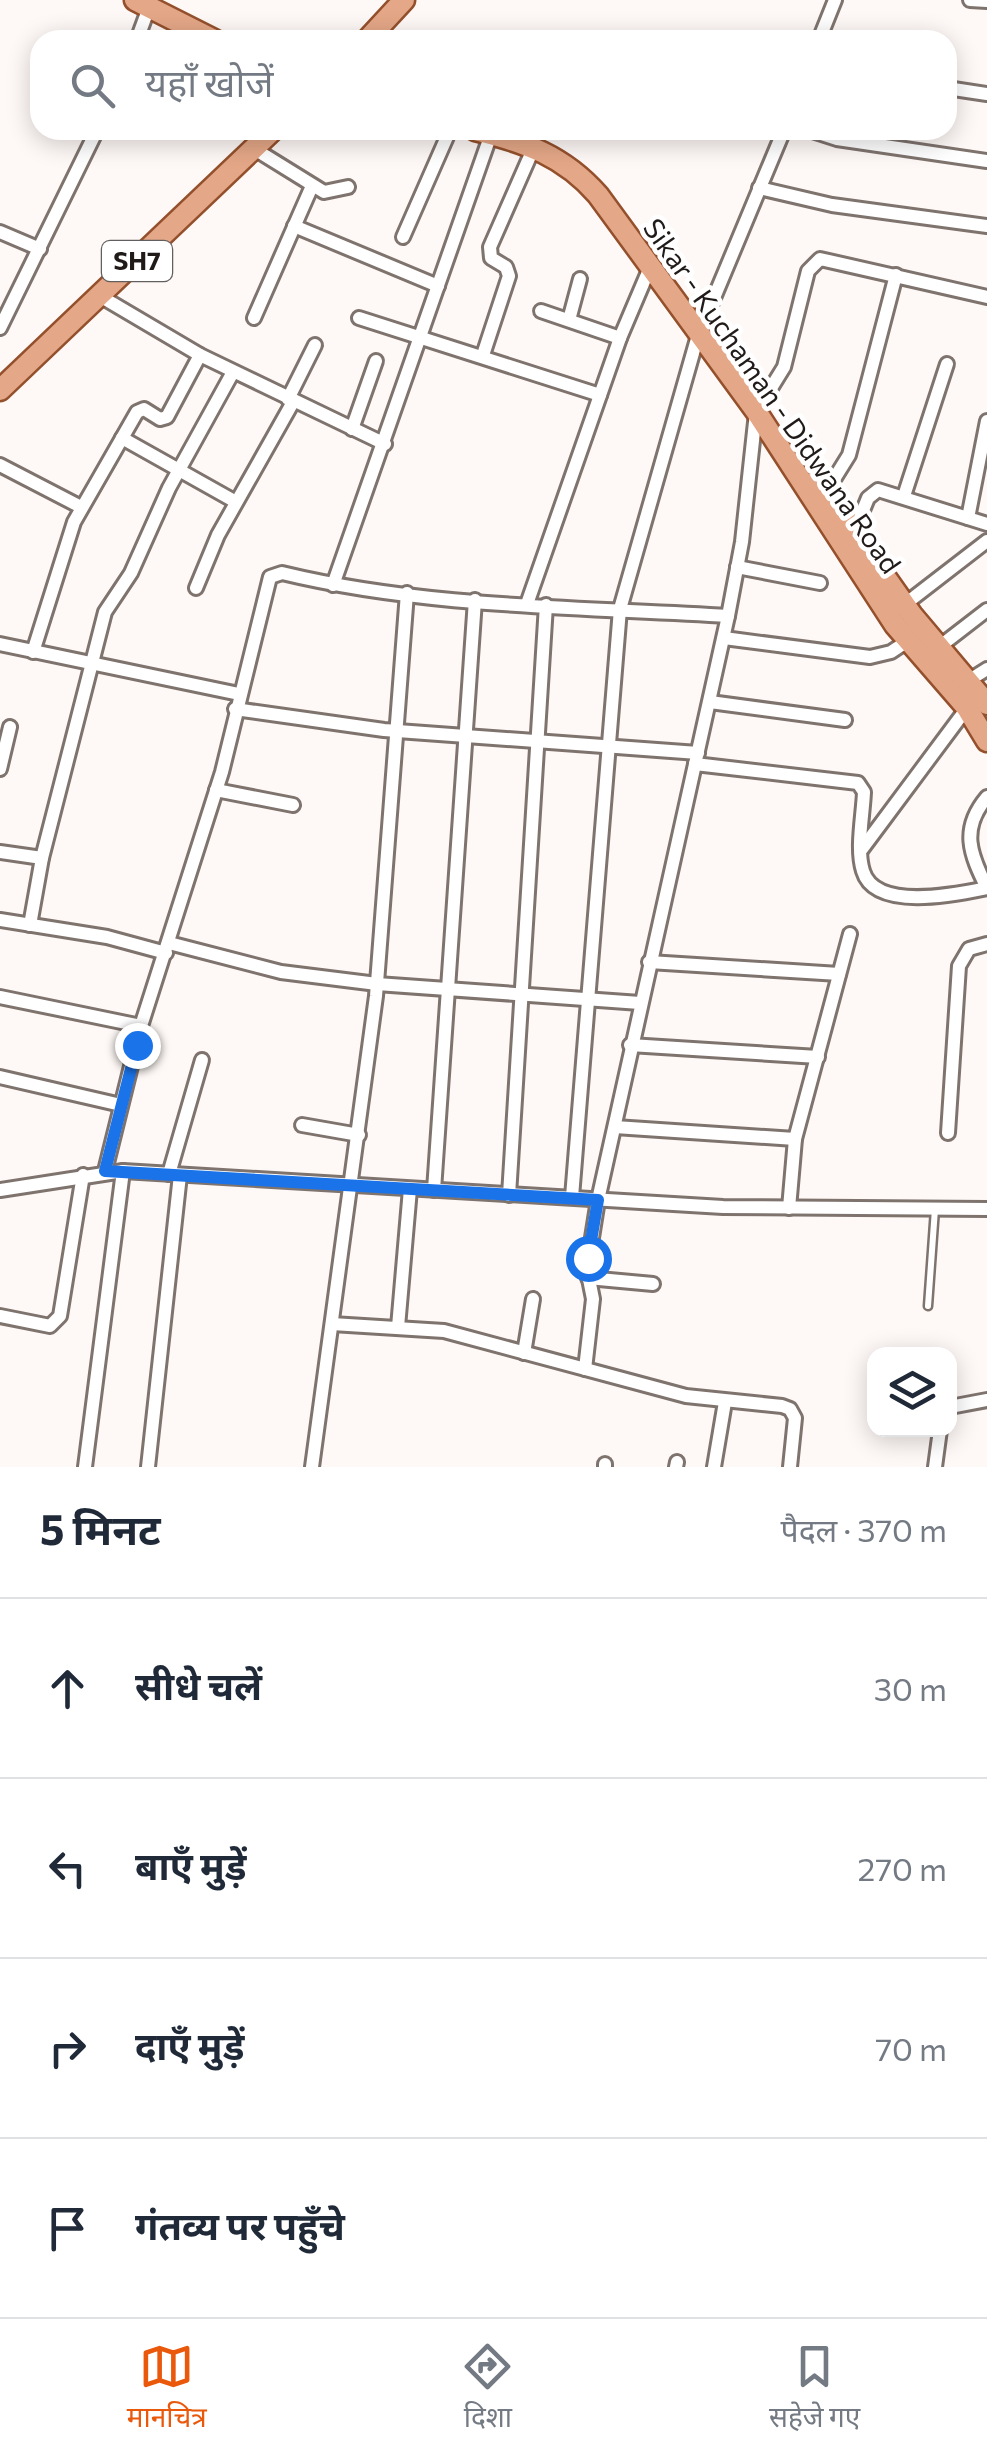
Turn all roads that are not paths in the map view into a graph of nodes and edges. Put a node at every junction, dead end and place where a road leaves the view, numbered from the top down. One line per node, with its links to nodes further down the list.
1 (404, 0): 9 (main road)
2 (835, 0): 10 (street)
3 (970, 0): 4 (street)
4 (987, 1)
5 (143, 4): 6 (street); 7 (main road); 8 (main road)
6 (139, 30)
7 (180, 30)
8 (194, 30)
9 (376, 30)
10 (823, 30)
11 (957, 90): 12 (street)
12 (987, 94)
13 (93, 140): 31 (street)
14 (262, 140): 21 (main road, SH7)
15 (446, 140): 30 (street)
16 (481, 140): 35 (street)
17 (508, 140): 22 (main road, Sikar - Kuchaman - Didwana Road)
18 (539, 140): 42 (main road, Sikar - Kuchaman - Didwana Road)
19 (780, 140): 26 (street)
20 (850, 140): 23 (street)
21 (253, 148): 24 (street); 36 (main road, SH7)
22 (534, 148): 32 (main road, Sikar - Kuchaman - Didwana Road); 48 (street)
23 (987, 161)
24 (312, 186): 25 (street); 27 (street)
25 (348, 187)
26 (759, 188): 28 (street); 42 (street)
27 (294, 226): 35 (street); 39 (street)
28 (987, 226)
29 (0, 232): 31 (street)
30 (403, 237)
31 (40, 249): 43 (street)
32 (651, 265): 42 (main road, Sikar - Kuchaman - Didwana Road); 45 (street)
33 (896, 275): 37 (street); 55 (street); 62 (street)
34 (580, 279): 41 (street)
35 (438, 286): 44 (street)
36 (100, 296): 47 (street); 52 (main road, SH7)
37 (987, 297)
38 (541, 311): 41 (street)
39 (254, 318)
40 (360, 318): 44 (street)
41 (568, 320): 45 (street)
42 (702, 324): 55 (main road, Sikar - Kuchaman - Didwana Road); 79 (street)
43 (0, 328)
44 (421, 334): 48 (street); 59 (street)
45 (620, 338): 53 (street)
46 (316, 345): 54 (street)
47 (200, 355): 51 (street); 58 (street)
48 (483, 356): 53 (street)
49 (376, 361): 57 (street)
50 (947, 364): 63 (street)
51 (233, 372): 54 (street); 61 (street)
52 (3, 384)
53 (600, 395): 76 (street)
54 (290, 400): 57 (street); 64 (street)
55 (760, 406): 62 (main road, Sikar - Kuchaman - Didwana Road); 70 (street); 83 (main road, Sikar - Kuchaman - Didwana Road)
56 (987, 421): 66 (street)
57 (352, 429): 59 (street)
58 (122, 438): 61 (street); 65 (street)
59 (385, 444): 72 (street)
60 (0, 465): 65 (street)
61 (179, 470): 64 (street); 87 (street)
62 (826, 492): 68 (main road, Sikar - Kuchaman - Didwana Road)
63 (904, 496): 66 (street); 68 (street)
64 (236, 502): 73 (street)
65 (81, 507): 86 (street)
66 (968, 518): 67 (street)
67 (987, 524)
68 (854, 532): 78 (main road, Sikar - Kuchaman - Didwana Road)
69 (987, 541): 78 (street)
70 (737, 568): 71 (street); 81 (street)
71 (820, 583)
72 (333, 585): 74 (street); 90 (street)
73 (196, 588)
74 (407, 593): 75 (street); 96 (street)
75 (476, 600): 76 (street); 97 (street)
76 (527, 604): 77 (street)
77 (546, 605): 79 (street); 99 (street)
78 (904, 605): 85 (main road, Sikar - Kuchaman - Didwana Road)
79 (620, 609): 81 (street); 100 (street)
80 (987, 610): 85 (street)
81 (728, 616): 82 (street)
82 (724, 638): 83 (street); 91 (street)
83 (909, 640): 92 (main road, Sikar - Kuchaman - Didwana Road)
84 (0, 644): 86 (street)
85 (939, 647): 89 (main road, Sikar - Kuchaman - Didwana Road)
86 (33, 652): 87 (street)
87 (92, 665): 90 (street); 108 (street)
88 (987, 669): 89 (street)
89 (968, 681): 92 (main road, Sikar - Kuchaman - Didwana Road)
90 (239, 694): 93 (street)
91 (710, 702): 94 (street); 101 (street)
92 (977, 706): 98 (main road, Sikar - Kuchaman - Didwana Road); 106 (street)
93 (235, 709): 96 (street); 103 (street)
94 (845, 720)
95 (10, 727): 102 (street)
96 (395, 731): 97 (street); 117 (street)
97 (468, 737): 99 (street); 118 (street)
98 (987, 741)
99 (539, 743): 100 (street); 119 (street)
100 (608, 748): 101 (street); 121 (street)
101 (697, 758): 106 (street); 115 (street)
102 (0, 769)
103 (216, 790): 105 (street); 114 (street)
104 (987, 797): 109 (street)
105 (293, 805)
106 (862, 849): 109 (street)
107 (0, 852): 108 (street)
108 (42, 858): 111 (street)
109 (987, 888)
110 (0, 920): 111 (street)
111 (30, 925): 114 (street)
112 (850, 934): 116 (street)
113 (987, 944): 131 (street)
114 (167, 948): 117 (street); 123 (street)
115 (649, 962): 116 (street); 122 (street)
116 (839, 974): 125 (street)
117 (377, 984): 118 (street); 132 (street)
118 (449, 990): 119 (street); 141 (street)
119 (520, 995): 121 (street); 142 (street)
120 (0, 997): 123 (street)
121 (592, 998): 122 (street); 143 (street)
122 (640, 1003): 124 (street)
123 (141, 1026): 128 (street)
124 (630, 1045): 125 (street); 130 (street)
125 (818, 1057): 133 (street)
126 (202, 1060): 137 (street)
127 (0, 1077): 128 (street)
128 (121, 1105): 134 (street)
129 (302, 1125): 132 (street)
130 (614, 1126): 133 (street); 144 (street)
131 (948, 1133)
132 (359, 1135): 138 (street)
133 (796, 1139): 145 (street)
134 (105, 1171): 135 (street); 136 (street)
135 (122, 1171): 137 (street); 161 (street)
136 (83, 1175): 140 (street); 152 (street)
137 (174, 1175): 138 (street); 162 (street)
138 (352, 1185): 139 (street); 153 (street)
139 (410, 1189): 141 (street); 154 (street)
140 (0, 1190)
141 (434, 1190): 142 (street)
142 (509, 1195): 143 (street)
143 (572, 1197): 144 (street)
144 (598, 1200): 145 (street); 148 (street)
145 (789, 1208): 146 (street)
146 (935, 1209): 147 (street); 151 (lane)
147 (987, 1209)
148 (588, 1278): 149 (street); 156 (street)
149 (653, 1284)
150 (533, 1299): 155 (street)
151 (928, 1306)
152 (0, 1316)
153 (332, 1324): 154 (street); 163 (street)
154 (398, 1326): 155 (street)
155 (524, 1353): 156 (street)
156 (585, 1369): 158 (street)
157 (987, 1400): 159 (street)
158 (724, 1402): 164 (street); 165 (street)
159 (957, 1406)
160 (939, 1437): 166 (street)
161 (85, 1467)
162 (148, 1467)
163 (312, 1467)
164 (714, 1467)
165 (790, 1467)
166 (935, 1467)

